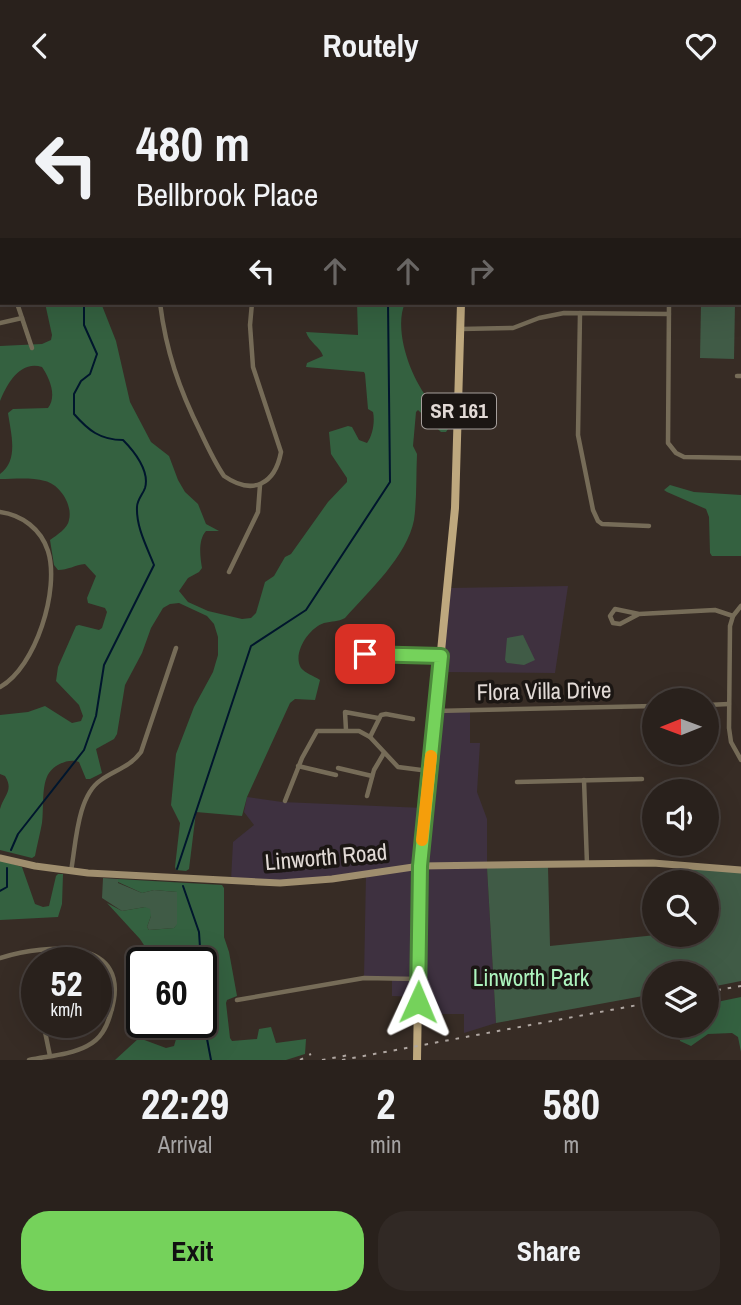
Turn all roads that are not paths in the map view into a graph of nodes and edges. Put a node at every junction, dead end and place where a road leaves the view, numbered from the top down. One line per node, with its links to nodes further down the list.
1 (18, 305): 8 (street)
2 (160, 305): 13 (street)
3 (252, 305): 13 (street)
4 (461, 305): 10 (main road, SR 161)
5 (669, 305): 7 (street)
6 (580, 313): 7 (street); 10 (street); 15 (street)
7 (669, 314): 12 (street)
8 (22, 318): 9 (street); 11 (street)
9 (0, 323)
10 (461, 329): 22 (main road, SR 161)
11 (32, 348)
12 (741, 458)
13 (260, 485): 16 (street)
14 (0, 512): 23 (street)
15 (649, 526)
16 (229, 572)
17 (741, 606): 19 (street)
18 (639, 614): 18 (street); 19 (street)
19 (733, 616): 25 (street)
20 (176, 648): 48 (street)
21 (343, 653): 22 (street)
22 (441, 656): 27 (main road, SR 161)
23 (0, 687)
24 (719, 705): 25 (street)
25 (729, 705): 33 (street)
26 (642, 706): 27 (street, Flora Villa Drive)
27 (435, 711): 36 (main road, SR 161)
28 (378, 718): 29 (street); 30 (street); 31 (street)
29 (413, 719)
30 (346, 730): 31 (street); 34 (street)
31 (370, 737): 32 (street)
32 (384, 753): 36 (street); 38 (street)
33 (741, 759)
34 (298, 766): 37 (street); 43 (street)
35 (338, 768): 38 (street)
36 (429, 771): 46 (main road, SR 161)
37 (335, 775)
38 (372, 776): 42 (street)
39 (642, 779): 40 (street)
40 (584, 780): 41 (street); 45 (street)
41 (517, 782)
42 (367, 796)
43 (285, 801)
44 (0, 858): 48 (main road, Linworth Road)
45 (587, 864): 46 (main road, Linworth Road); 47 (main road, Linworth Road)
46 (420, 866): 48 (main road, Linworth Road); 52 (main road, SR 161)
47 (741, 870)
48 (71, 871)
49 (21, 954): 50 (street)
50 (0, 958)
51 (112, 972): 54 (street)
52 (418, 979): 53 (street); 59 (main road, SR 161)
53 (237, 1000)
54 (112, 1009)
55 (46, 1038): 57 (street)
56 (99, 1038): 57 (street)
57 (50, 1056): 58 (street)
58 (29, 1060)
59 (417, 1060)

